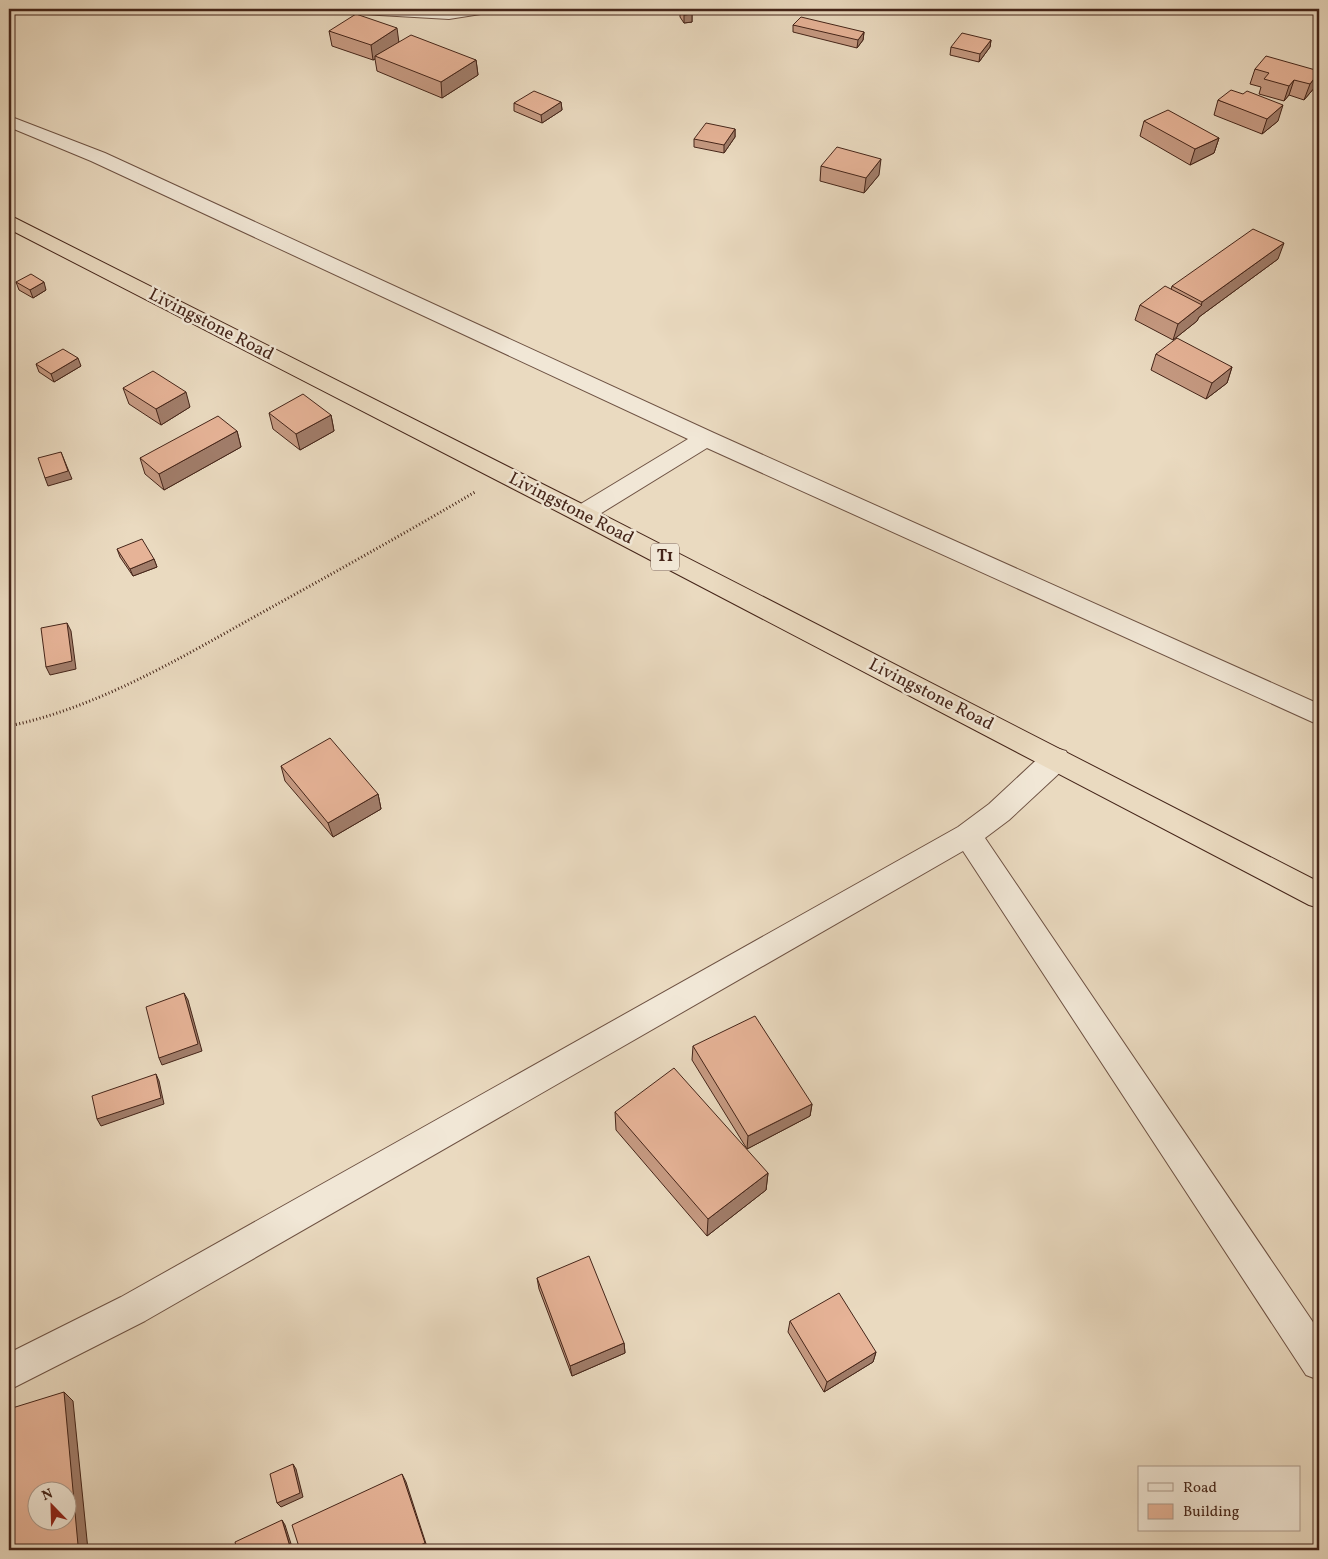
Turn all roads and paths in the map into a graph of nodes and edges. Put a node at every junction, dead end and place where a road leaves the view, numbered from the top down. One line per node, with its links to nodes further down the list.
1 (362, 9): 2 (street)
2 (481, 9)
3 (9, 121): 5 (street)
4 (9, 221): 6 (highway, Livingstone Road / T1)
5 (706, 438): 7 (street); 8 (street)
6 (503, 475): 7 (highway, Livingstone Road / T1); 9 (path)
7 (582, 514): 10 (highway, Livingstone Road / T1)
8 (1319, 715)
9 (9, 726)
10 (1056, 759): 11 (street); 12 (highway, Livingstone Road / T1)
11 (968, 835): 13 (street); 14 (street)
12 (1319, 896)
13 (1319, 1362)
14 (9, 1372)

